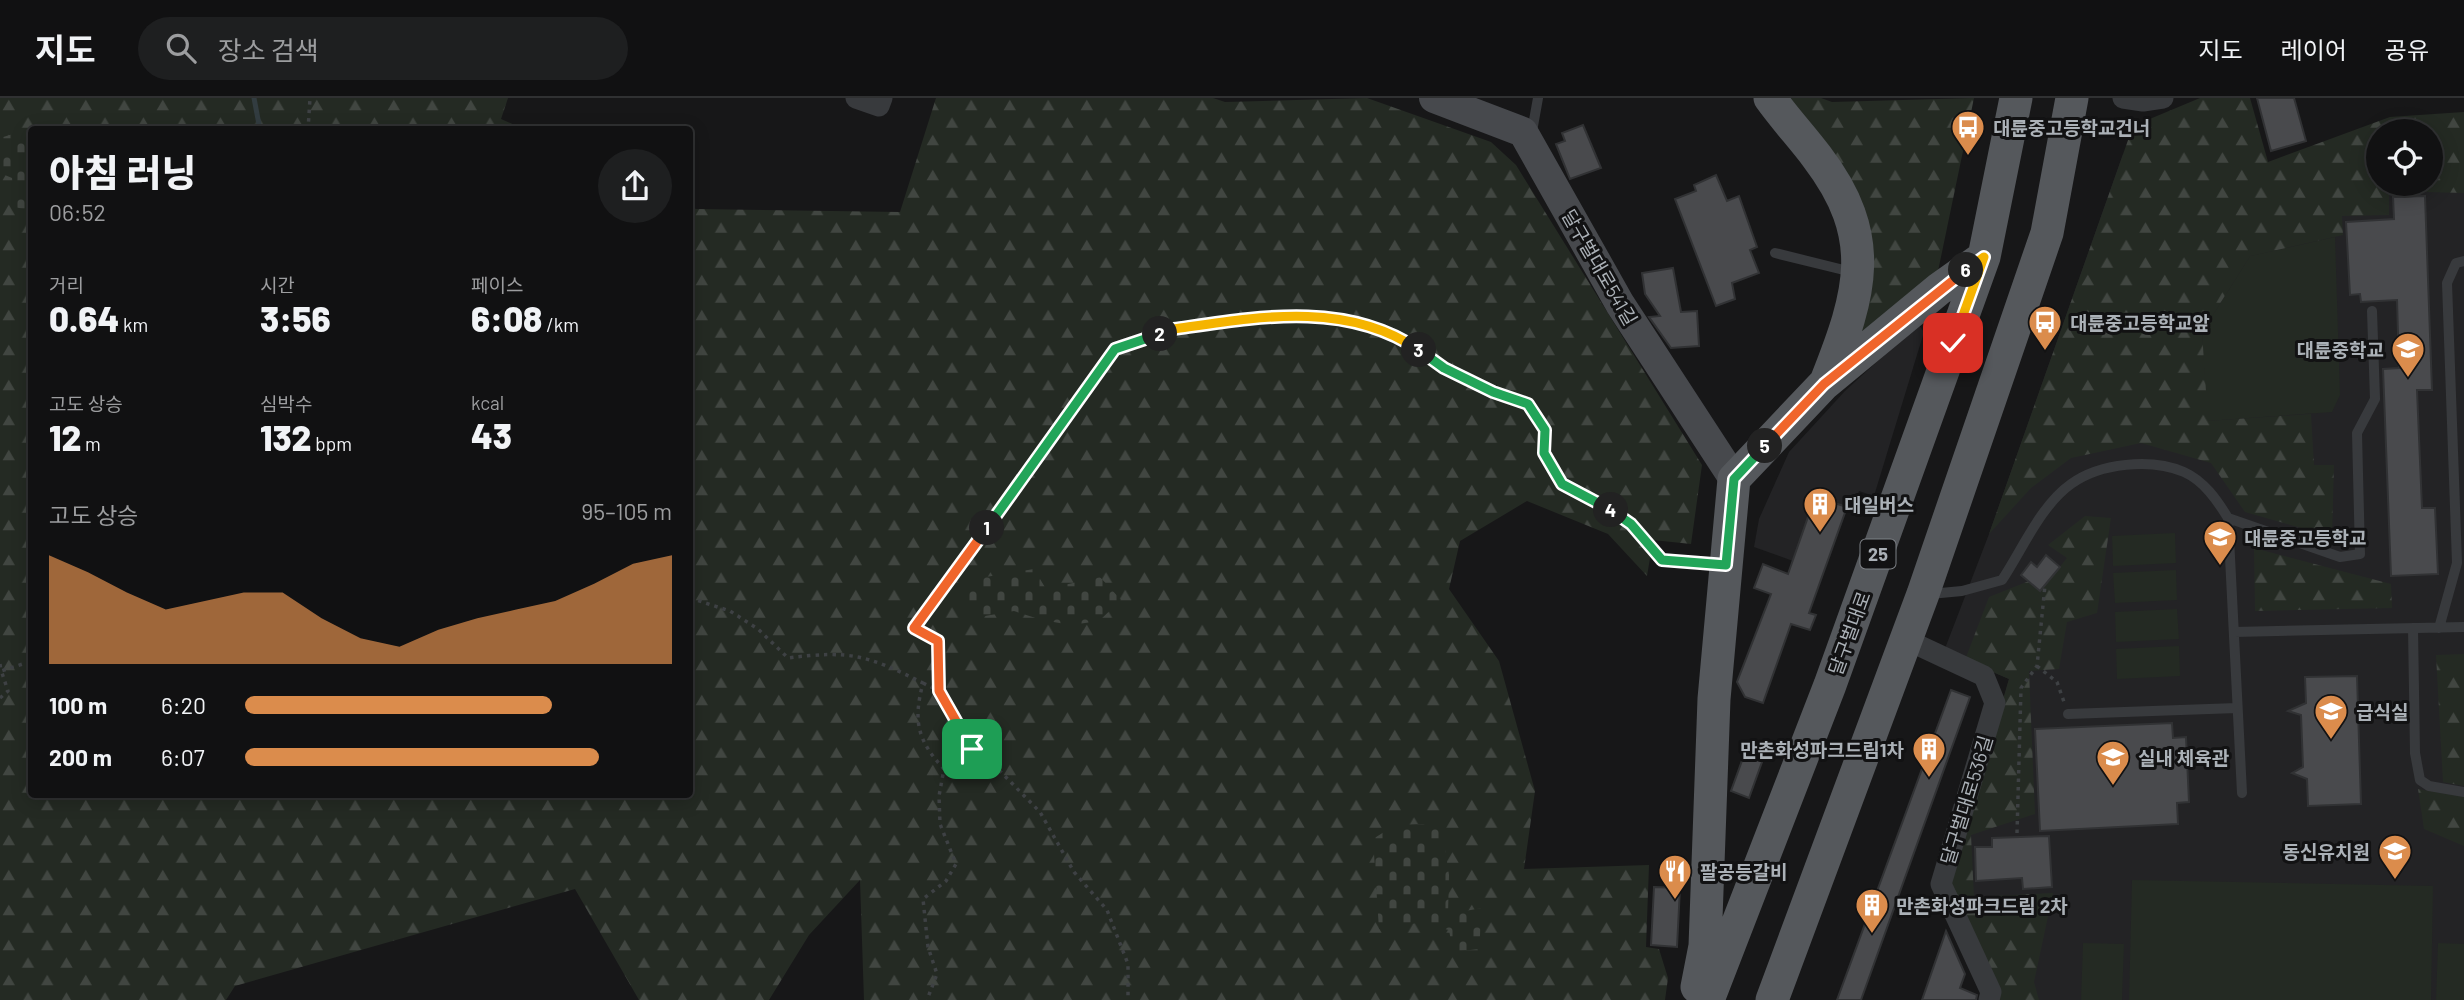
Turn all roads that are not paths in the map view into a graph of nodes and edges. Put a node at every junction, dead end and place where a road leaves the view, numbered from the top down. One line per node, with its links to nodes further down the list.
1 (856, 98): 2 (street)
2 (882, 98)
3 (1434, 98): 10 (street, 달구벌대로541길)
4 (1538, 98): 10 (lane)
5 (1770, 98): 14 (main road)
6 (2016, 98): 12 (main road, 달구벌대로 / 25)
7 (2073, 98): 20 (main road)
8 (2127, 98): 9 (street)
9 (2162, 98)
10 (1530, 143): 18 (street, 달구벌대로541길)
11 (1775, 253): 14 (lane)
12 (1984, 257): 16 (main road); 31 (main road, 달구벌대로 / 25)
13 (2464, 261): 17 (lane)
14 (1858, 274): 16 (main road)
15 (2372, 311): 19 (lane)
16 (1824, 384): 18 (main road)
17 (2458, 432): 23 (lane)
18 (1734, 479): 30 (main road)
19 (2228, 518): 20 (lane); 24 (lane)
20 (1923, 594): 25 (main road)
21 (2464, 627): 23 (lane)
22 (2413, 628): 23 (lane); 24 (lane); 28 (lane)
23 (2439, 628)
24 (2234, 632): 26 (lane)
25 (1907, 640): 32 (main road); 33 (street, 달구벌대로536길)
26 (2237, 708): 27 (lane); 29 (lane)
27 (2068, 715)
28 (2464, 792)
29 (2242, 793)
30 (1694, 1000)
31 (1708, 1000)
32 (1772, 1000)
33 (1989, 1000)

